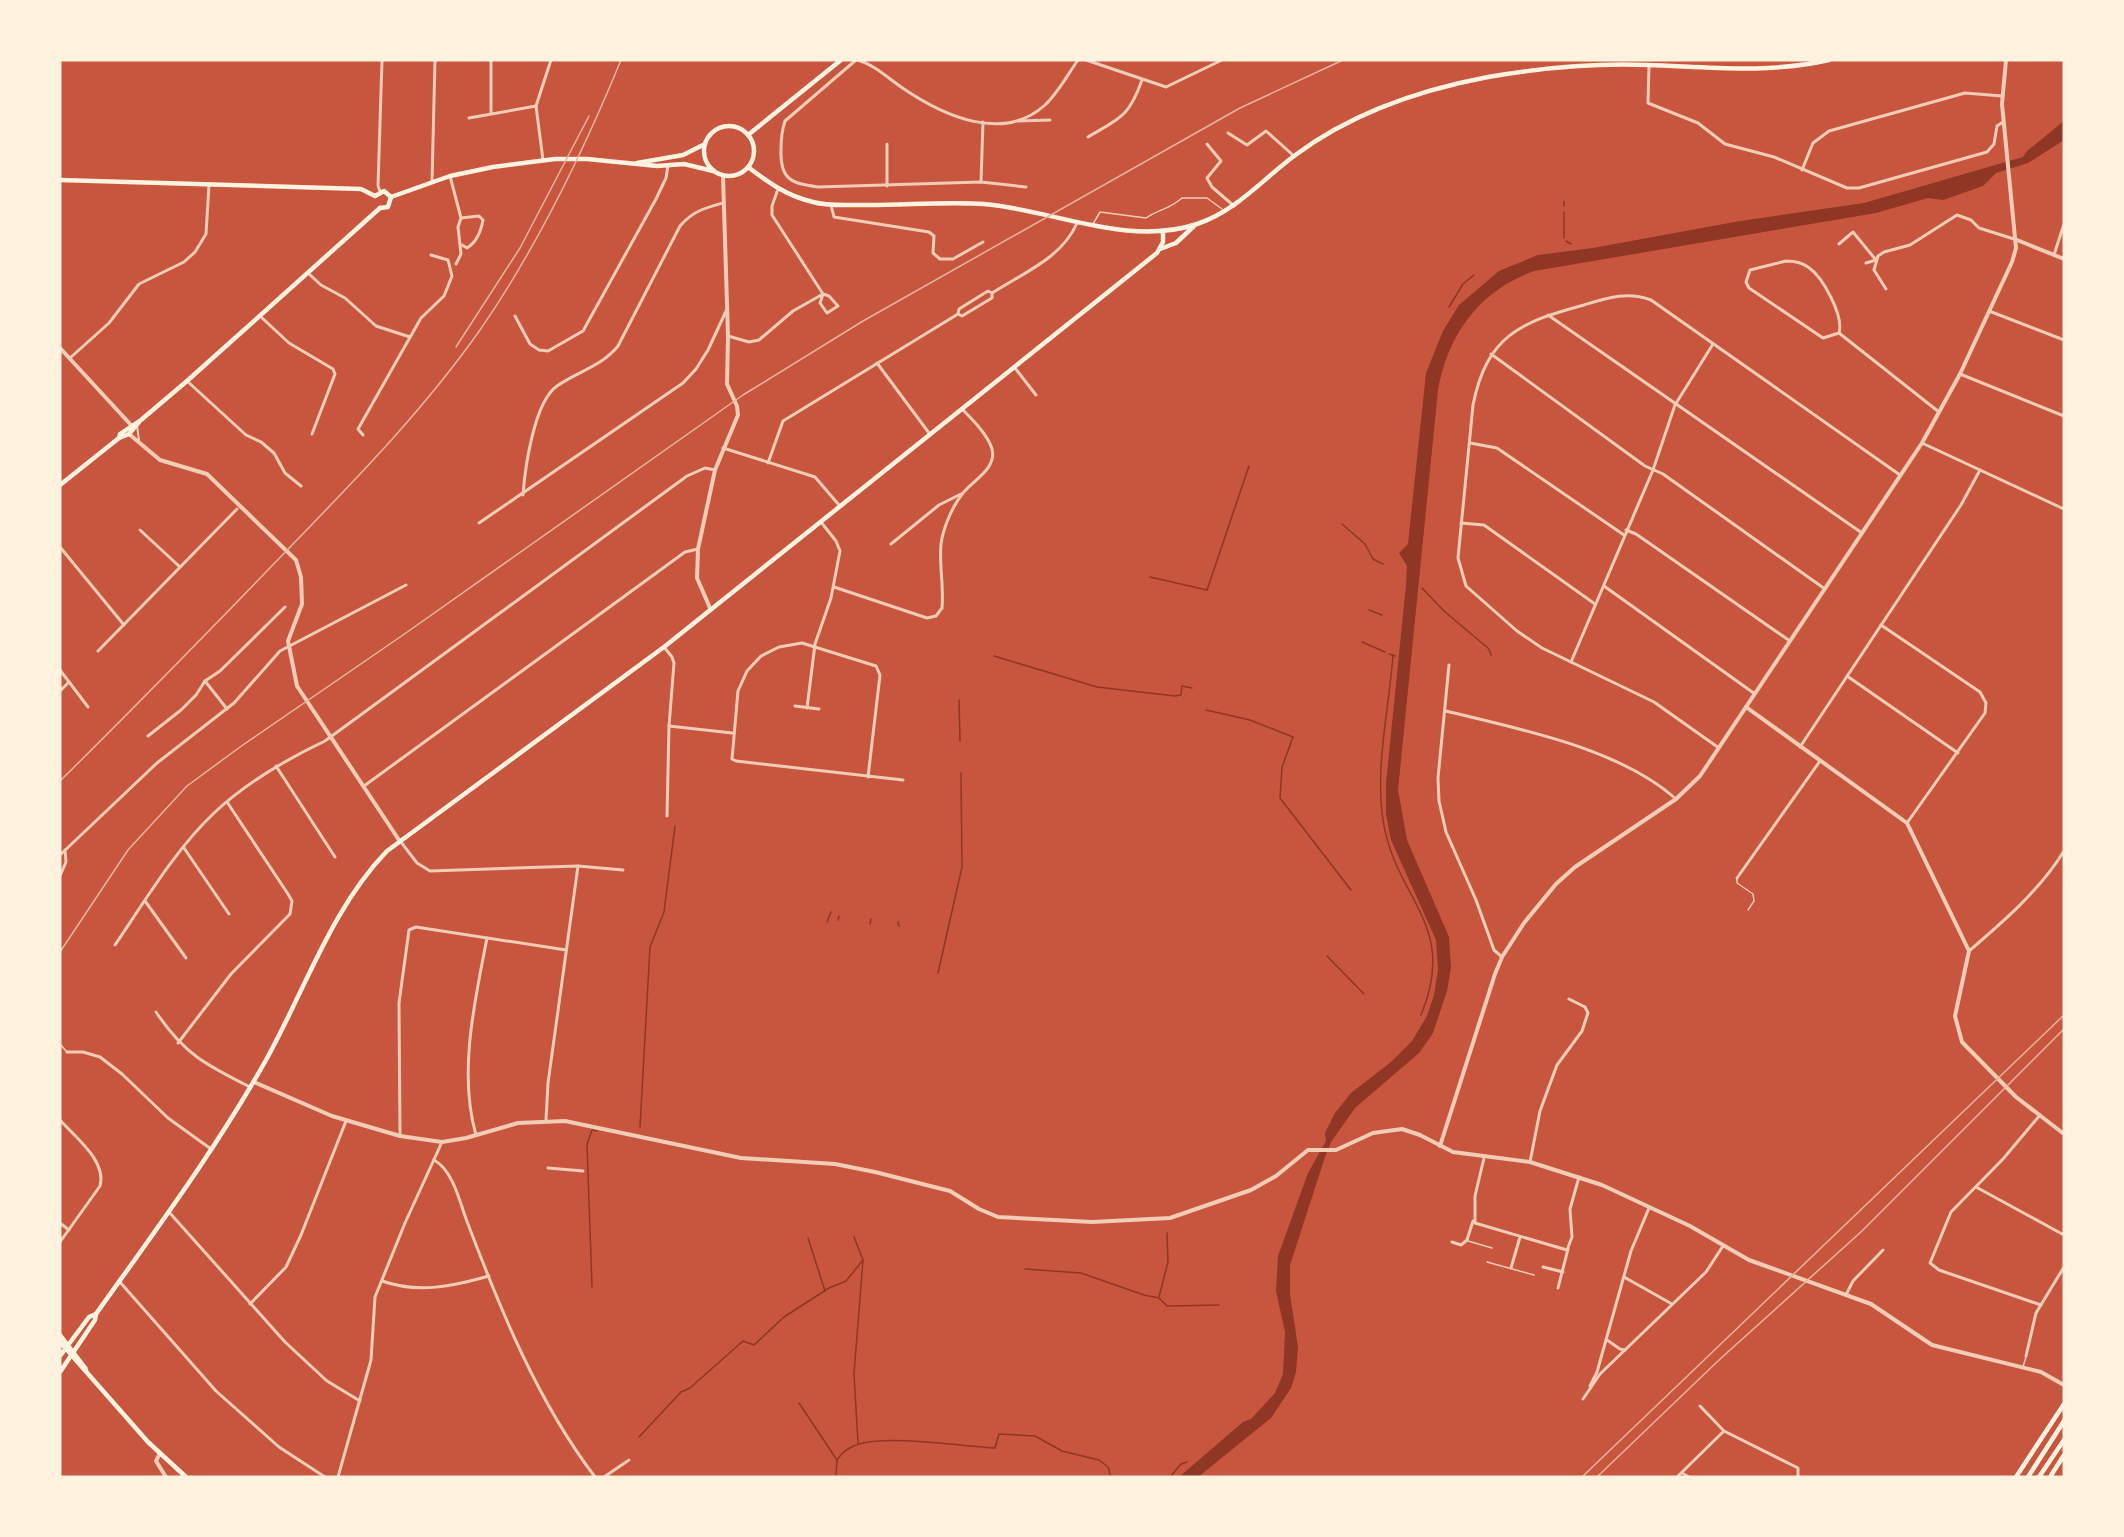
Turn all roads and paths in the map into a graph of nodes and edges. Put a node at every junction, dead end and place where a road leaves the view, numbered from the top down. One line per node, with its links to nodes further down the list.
1 (382, 60): 44 (street)
2 (435, 60): 38 (street)
3 (491, 60): 16 (street)
4 (551, 60): 15 (street)
5 (841, 60): 23 (main road)
6 (856, 60): 20 (street); 41 (street)
7 (1078, 60): 19 (street)
8 (1086, 60): 13 (street)
9 (1222, 60): 13 (street)
10 (1829, 60): 12 (main road)
11 (2006, 60): 14 (street)
12 (1649, 65): 28 (main road); 33 (street)
13 (1142, 80): 24 (street)
14 (2002, 96): 21 (street); 33 (street)
15 (536, 106): 16 (street); 29 (street)
16 (491, 113): 17 (street)
17 (469, 118)
18 (1050, 120): 19 (street)
19 (1017, 121): 20 (street)
20 (983, 122): 39 (street)
21 (2003, 122): 33 (street); 58 (street)
22 (1228, 133): 28 (street)
23 (748, 135): 25 (main road); 32 (main road)
24 (1088, 137)
25 (705, 144): 30 (main road); 34 (main road)
26 (887, 144): 41 (street)
27 (1207, 144): 49 (street)
28 (1294, 156): 49 (main road)
29 (543, 160): 30 (main road); 35 (main road)
30 (628, 163): 31 (main road)
31 (668, 165): 34 (main road); 80 (street)
32 (748, 167): 36 (main road); 43 (main road)
33 (1802, 170)
34 (713, 171): 36 (main road)
35 (450, 176): 38 (main road); 52 (street)
36 (723, 176): 47 (street)
37 (60, 180): 40 (main road)
38 (432, 182): 46 (main road)
39 (981, 182): 41 (street); 42 (street)
40 (209, 183): 45 (main road); 88 (street)
41 (887, 186)
42 (1026, 187)
43 (778, 189): 48 (main road); 74 (street)
44 (380, 191): 45 (main road); 46 (main road)
45 (375, 196): 50 (main road)
46 (391, 197): 50 (main road)
47 (723, 204): 75 (street); 117 (street)
48 (831, 205): 53 (main road); 59 (street)
49 (1233, 206): 51 (main road)
50 (380, 208): 69 (main road)
51 (1225, 212): 54 (lane); 55 (main road)
52 (461, 218): 61 (street); 61 (street)
53 (1076, 221): 54 (main road); 73 (street)
54 (1093, 224): 57 (main road)
55 (1196, 224): 57 (main road); 62 (main road)
56 (2064, 224): 64 (street)
57 (1163, 232): 62 (main road)
58 (2016, 240): 64 (street); 66 (street); 76 (street)
59 (983, 242)
60 (1839, 244): 66 (street)
61 (462, 245): 68 (street)
62 (1160, 249): 90 (main road)
63 (431, 255): 83 (street)
64 (2054, 255): 65 (street)
65 (2064, 259)
66 (1876, 260): 67 (street); 71 (street)
67 (1866, 263)
68 (456, 264)
69 (307, 272): 78 (main road); 83 (street)
70 (1888, 280): 71 (street)
71 (1882, 283): 72 (street)
72 (1886, 289)
73 (992, 293): 77 (street); 77 (street)
74 (823, 294): 74 (street); 82 (street)
75 (728, 308): 82 (street); 117 (street)
76 (1989, 311): 84 (street); 91 (street)
77 (958, 314): 89 (street)
78 (259, 315): 92 (main road); 102 (street)
79 (1548, 315): 85 (street); 87 (street); 94 (street)
80 (515, 316)
81 (1839, 333): 81 (street); 96 (street)
82 (728, 336): 108 (street)
83 (410, 338): 103 (street)
84 (2064, 340)
85 (1713, 344): 94 (street); 113 (street)
86 (61, 349): 88 (street)
87 (1491, 354): 106 (street); 111 (street)
88 (70, 358): 99 (street)
89 (877, 363): 100 (street); 109 (street)
90 (1013, 367): 93 (street); 95 (main road)
91 (1960, 374): 96 (street); 97 (street)
92 (187, 381): 98 (main road); 115 (street)
93 (1036, 395)
94 (1675, 405): 111 (street); 126 (street)
95 (962, 408): 100 (main road); 116 (street)
96 (1939, 413): 107 (street)
97 (2064, 416)
98 (138, 424): 99 (main road); 101 (main road); 105 (street)
99 (131, 425): 104 (main road)
100 (929, 433): 118 (main road)
101 (129, 434): 104 (main road); 105 (street)
102 (312, 434)
103 (363, 435)
104 (119, 438): 114 (main road)
105 (139, 440): 143 (street)
106 (1470, 443): 123 (street); 127 (street)
107 (1922, 443): 112 (street); 113 (street)
108 (723, 448): 109 (street); 110 (street)
109 (768, 463): 118 (street)
110 (715, 470): 130 (street); 164 (street)
111 (1653, 470): 125 (street); 135 (street)
112 (1980, 470): 120 (street); 140 (street)
113 (1901, 476): 126 (street)
114 (60, 485)
115 (301, 486)
116 (962, 493): 128 (street); 134 (street)
117 (523, 495): 122 (street)
118 (839, 505): 121 (main road)
119 (237, 509): 131 (street)
120 (2064, 509)
121 (820, 521): 134 (street); 138 (main road)
122 (479, 523)
123 (1461, 523): 136 (street); 146 (street)
124 (140, 530): 131 (street)
125 (1626, 530): 127 (street); 141 (street)
126 (1862, 533): 135 (street)
127 (1624, 535): 133 (street)
128 (891, 544)
129 (60, 547): 139 (street)
130 (698, 549): 138 (street); 172 (street)
131 (180, 567): 139 (street)
132 (406, 585): 143 (street)
133 (1604, 586): 136 (street); 153 (street)
134 (834, 587): 142 (street)
135 (1825, 589): 141 (street)
136 (1595, 604): 146 (street)
137 (285, 607): 150 (street)
138 (710, 608): 144 (main road)
139 (124, 625): 145 (street)
140 (1881, 625): 149 (street); 167 (street)
141 (1790, 641): 153 (street)
142 (815, 644): 157 (street); 162 (street); 170 (street)
143 (288, 646): 158 (street); 164 (street)
144 (664, 647): 161 (street); 177 (main road)
145 (98, 651)
146 (1571, 662): 166 (street)
147 (1449, 665): 160 (street)
148 (60, 670): 151 (street)
149 (1847, 676): 165 (street); 167 (street)
150 (205, 681): 158 (street); 163 (street)
151 (69, 682): 152 (street); 155 (street)
152 (60, 691)
153 (1755, 694): 156 (street)
154 (795, 706): 157 (street)
155 (88, 707)
156 (1746, 707): 165 (street); 166 (street)
157 (807, 708): 159 (street)
158 (227, 709): 179 (street)
159 (819, 709)
160 (1446, 711): 173 (street); 194 (street)
161 (669, 726): 162 (street); 175 (street)
162 (733, 733): 170 (street)
163 (148, 736)
164 (331, 736): 169 (street); 172 (street)
165 (1800, 747): 168 (street)
166 (1719, 748): 173 (street)
167 (1958, 753): 176 (street)
168 (1820, 761): 176 (street); 186 (street)
169 (276, 766): 174 (street); 182 (street)
170 (868, 777): 171 (street)
171 (903, 780)
172 (364, 786): 177 (street)
173 (1676, 799): 194 (street)
174 (227, 802): 178 (street); 198 (street)
175 (667, 816)
176 (1907, 824): 193 (street)
177 (399, 840): 183 (street); 201 (main road)
178 (184, 848): 187 (street); 189 (street)
179 (65, 850): 181 (street); 185 (street)
180 (2064, 850): 193 (street)
181 (60, 855)
182 (335, 857)
183 (578, 866): 184 (street); 192 (street)
184 (623, 870)
185 (60, 876)
186 (1737, 878): 188 (lane)
187 (145, 901): 191 (street); 195 (street)
188 (1748, 910)
189 (229, 914)
190 (487, 938): 192 (street); 208 (street); 209 (street)
191 (115, 945)
192 (566, 950): 205 (street)
193 (1969, 951): 203 (street)
194 (1502, 957): 211 (street)
195 (186, 958)
196 (1569, 999): 215 (street)
197 (156, 1012): 198 (street)
198 (178, 1043): 202 (street)
199 (60, 1044): 200 (lane)
200 (67, 1052): 212 (street)
201 (254, 1082): 202 (main road); 206 (street)
202 (250, 1087): 212 (main road)
203 (2040, 1115): 207 (street); 219 (street)
204 (60, 1120): 224 (street)
205 (546, 1120): 208 (street); 211 (street)
206 (346, 1121): 209 (street); 246 (street)
207 (2064, 1134)
208 (476, 1135): 210 (street)
209 (400, 1136): 210 (street)
210 (442, 1142): 214 (street)
211 (1440, 1146): 213 (street)
212 (211, 1149): 221 (main road)
213 (1484, 1158): 215 (street); 222 (street)
214 (435, 1160): 240 (street); 243 (street)
215 (1530, 1162): 218 (street)
216 (548, 1168): 217 (street)
217 (583, 1171)
218 (1579, 1177): 220 (street); 232 (street)
219 (1976, 1187): 225 (street); 248 (street)
220 (1650, 1206): 230 (street); 241 (street)
221 (169, 1212): 242 (main road); 246 (street)
222 (1473, 1221): 226 (street); 227 (street)
223 (60, 1223): 224 (street)
224 (69, 1230): 228 (street)
225 (2064, 1235)
226 (1520, 1237): 232 (street); 237 (street)
227 (1467, 1240): 229 (street); 231 (lane)
228 (60, 1242)
229 (1452, 1242)
230 (1723, 1246): 245 (street); 247 (street)
231 (1491, 1248)
232 (1568, 1249): 238 (street)
233 (1883, 1250): 245 (street)
234 (1487, 1262): 237 (lane)
235 (1543, 1267): 238 (street)
236 (2064, 1267): 248 (street)
237 (1511, 1268): 239 (lane)
238 (1563, 1272): 244 (street)
239 (1534, 1275)
240 (489, 1276): 243 (street); 275 (street)
241 (1623, 1276): 247 (street); 251 (street)
242 (119, 1281): 249 (main road); 273 (street)
243 (381, 1281): 261 (street)
244 (1558, 1288)
245 (1846, 1295): 258 (street)
246 (250, 1304): 261 (street)
247 (1672, 1304): 254 (street)
248 (2041, 1305): 257 (street)
249 (96, 1314): 253 (main road); 255 (main road)
250 (60, 1335): 253 (main road)
251 (1607, 1340): 254 (street); 254 (street)
252 (60, 1342): 253 (main road)
253 (67, 1346): 255 (main road); 256 (main road)
254 (1625, 1350)
255 (73, 1353): 259 (main road); 267 (main road)
256 (60, 1356)
257 (2026, 1356): 258 (lane)
258 (2023, 1367): 260 (street)
259 (60, 1372)
260 (2064, 1385)
261 (360, 1401): 274 (street)
262 (2064, 1404): 280 (main road)
263 (1700, 1406): 265 (street)
264 (2064, 1421): 281 (main road)
265 (1724, 1431): 270 (street); 279 (street)
266 (2064, 1440): 282 (main road)
267 (160, 1453): 271 (street); 272 (main road)
268 (2064, 1455): 283 (main road)
269 (629, 1460): 276 (street)
270 (1682, 1473): 277 (street); 278 (street)
271 (166, 1477)
272 (186, 1477)
273 (325, 1477)
274 (338, 1477)
275 (595, 1477)
276 (604, 1477)
277 (1677, 1477)
278 (1689, 1477)
279 (1798, 1477)
280 (2016, 1477)
281 (2028, 1477)
282 (2039, 1477)
283 (2050, 1477)

